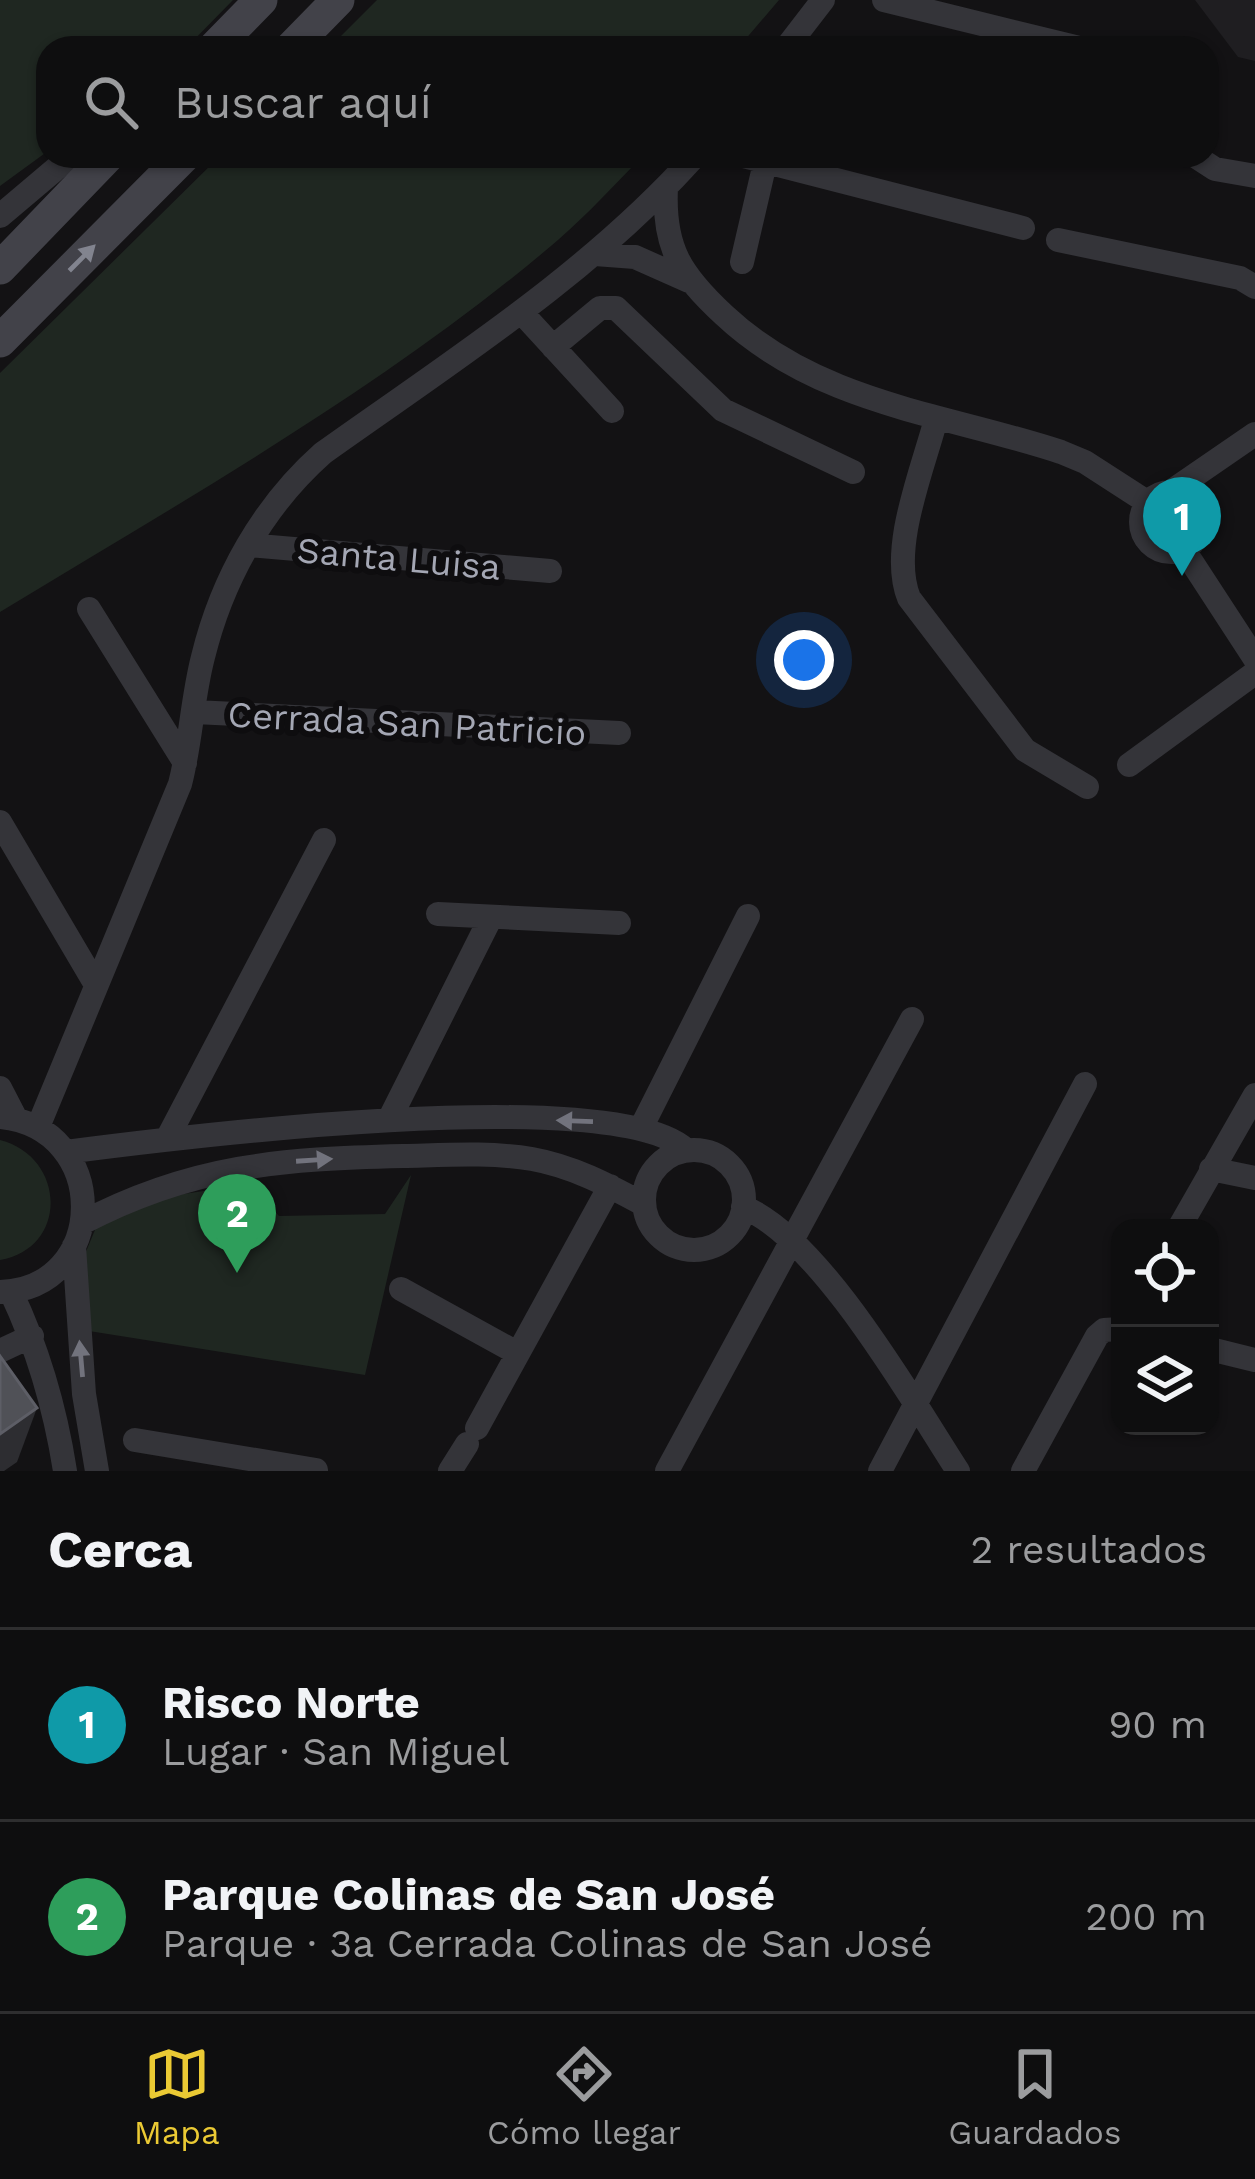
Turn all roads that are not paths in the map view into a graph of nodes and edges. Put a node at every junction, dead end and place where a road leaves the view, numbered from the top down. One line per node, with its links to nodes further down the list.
1 (261, 0): 5 (main road)
2 (338, 0): 6 (main road)
3 (823, 0): 7 (street)
4 (884, 0): 8 (street)
5 (226, 36)
6 (303, 36)
7 (795, 36)
8 (1030, 36)
9 (56, 168): 18 (street)
10 (96, 168): 23 (main road)
11 (172, 168): 27 (main road, one-way to 11)
12 (684, 168): 17 (street)
13 (753, 168): 22 (street)
14 (789, 168): 19 (street)
15 (1214, 168): 16 (street)
16 (1255, 176)
17 (666, 188): 21 (street); 24 (street)
18 (0, 216)
19 (1023, 229)
20 (1058, 240): 25 (street)
21 (595, 254): 24 (street); 26 (street)
22 (742, 262)
23 (0, 268)
24 (689, 281): 30 (street)
25 (1255, 287)
26 (522, 313): 28 (street); 35 (street)
27 (0, 341)
28 (553, 346): 29 (street); 32 (street)
29 (612, 411)
30 (936, 419): 34 (street); 45 (street)
31 (1255, 434): 33 (street)
32 (853, 472)
33 (1172, 491): 34 (street); 36 (street)
34 (1147, 502): 36 (street)
35 (248, 545): 37 (street, Santa Luisa); 41 (street)
36 (1184, 550): 39 (street)
37 (550, 571)
38 (88, 609): 43 (street)
39 (1255, 659)
40 (1255, 673): 44 (street)
41 (195, 712): 42 (street, Cerrada San Patricio); 43 (street)
42 (619, 734)
43 (185, 763): 52 (street)
44 (1129, 766)
45 (1087, 787)
46 (0, 822): 52 (street)
47 (323, 840): 60 (street)
48 (438, 914): 50 (street)
49 (748, 916): 59 (street)
50 (491, 917): 51 (street); 57 (street)
51 (619, 923)
52 (96, 985): 58 (street)
53 (912, 1019): 70 (street)
54 (1085, 1084): 79 (street)
55 (0, 1088): 58 (street)
56 (1255, 1095): 63 (street)
57 (389, 1120): 59 (street, one-way to 57); 60 (street)
58 (18, 1121): 62 (street)
59 (641, 1128): 61 (street)
60 (166, 1139): 62 (street)
61 (686, 1150): 66 (street); 67 (street)
62 (66, 1151): 69 (street)
63 (1211, 1169): 64 (street); 68 (street)
64 (1255, 1178)
65 (610, 1186): 66 (street); 69 (street, one-way to 65); 77 (street)
66 (643, 1204): 67 (street)
67 (743, 1207): 70 (street)
68 (1184, 1219)
69 (78, 1234): 72 (street); 80 (street, one-way to 69)
70 (794, 1240): 79 (street); 88 (street)
71 (401, 1289): 77 (street)
72 (5, 1292): 74 (street)
73 (1111, 1330): 91 (street)
74 (32, 1336): 75 (street); 81 (street)
75 (0, 1351)
76 (1219, 1351): 78 (street)
77 (517, 1353): 87 (street)
78 (1255, 1360)
79 (917, 1408): 89 (street); 90 (street)
80 (89, 1427): 81 (street); 86 (street)
81 (59, 1432): 85 (street)
82 (135, 1440): 83 (street)
83 (241, 1464): 84 (street)
84 (316, 1470)
85 (65, 1471)
86 (97, 1471)
87 (451, 1471)
88 (667, 1471)
89 (880, 1471)
90 (958, 1471)
91 (1023, 1471)

